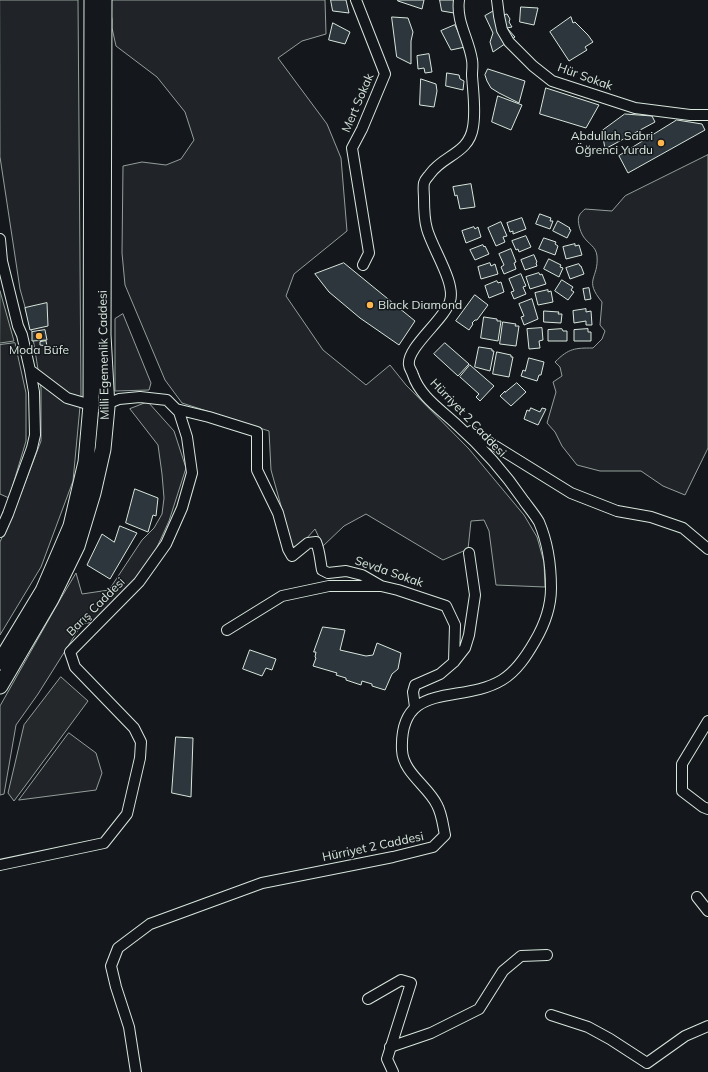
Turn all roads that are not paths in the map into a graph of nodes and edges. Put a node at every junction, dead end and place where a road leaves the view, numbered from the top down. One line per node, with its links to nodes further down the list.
1 (92, 0): 11 (highway, Milli Egemenlik Caddesi)
2 (104, 0): 10 (highway, Milli Egemenlik Caddesi)
3 (356, 0): 8 (street, Mert Sokak)
4 (459, 0): 13 (street, Hürriyet 2 Caddesi)
5 (497, 0): 6 (street, Hür Sokak)
6 (708, 115)
7 (0, 239): 9 (street)
8 (363, 265)
9 (30, 370): 11 (street); 14 (street)
10 (107, 404): 12 (street); 21 (highway, Milli Egemenlik Caddesi)
11 (91, 405): 19 (highway, Milli Egemenlik Caddesi)
12 (176, 409): 17 (street, Sevda Sokak); 25 (street, Barış Caddesi)
13 (446, 415): 15 (street); 22 (street, Hürriyet 2 Caddesi)
14 (0, 532)
15 (708, 549)
16 (469, 553): 20 (street)
17 (381, 586): 18 (street); 20 (street, Sevda Sokak)
18 (227, 630)
19 (0, 662)
20 (454, 662): 22 (street)
21 (0, 686)
22 (415, 707): 33 (street, Hürriyet 2 Caddesi)
23 (708, 721): 24 (street)
24 (708, 808)
25 (0, 865)
26 (698, 897): 27 (street)
27 (708, 911)
28 (547, 955): 32 (street)
29 (368, 999): 32 (street)
30 (551, 1015): 31 (street)
31 (708, 1026)
32 (390, 1047): 34 (street)
33 (136, 1072)
34 (393, 1072)

